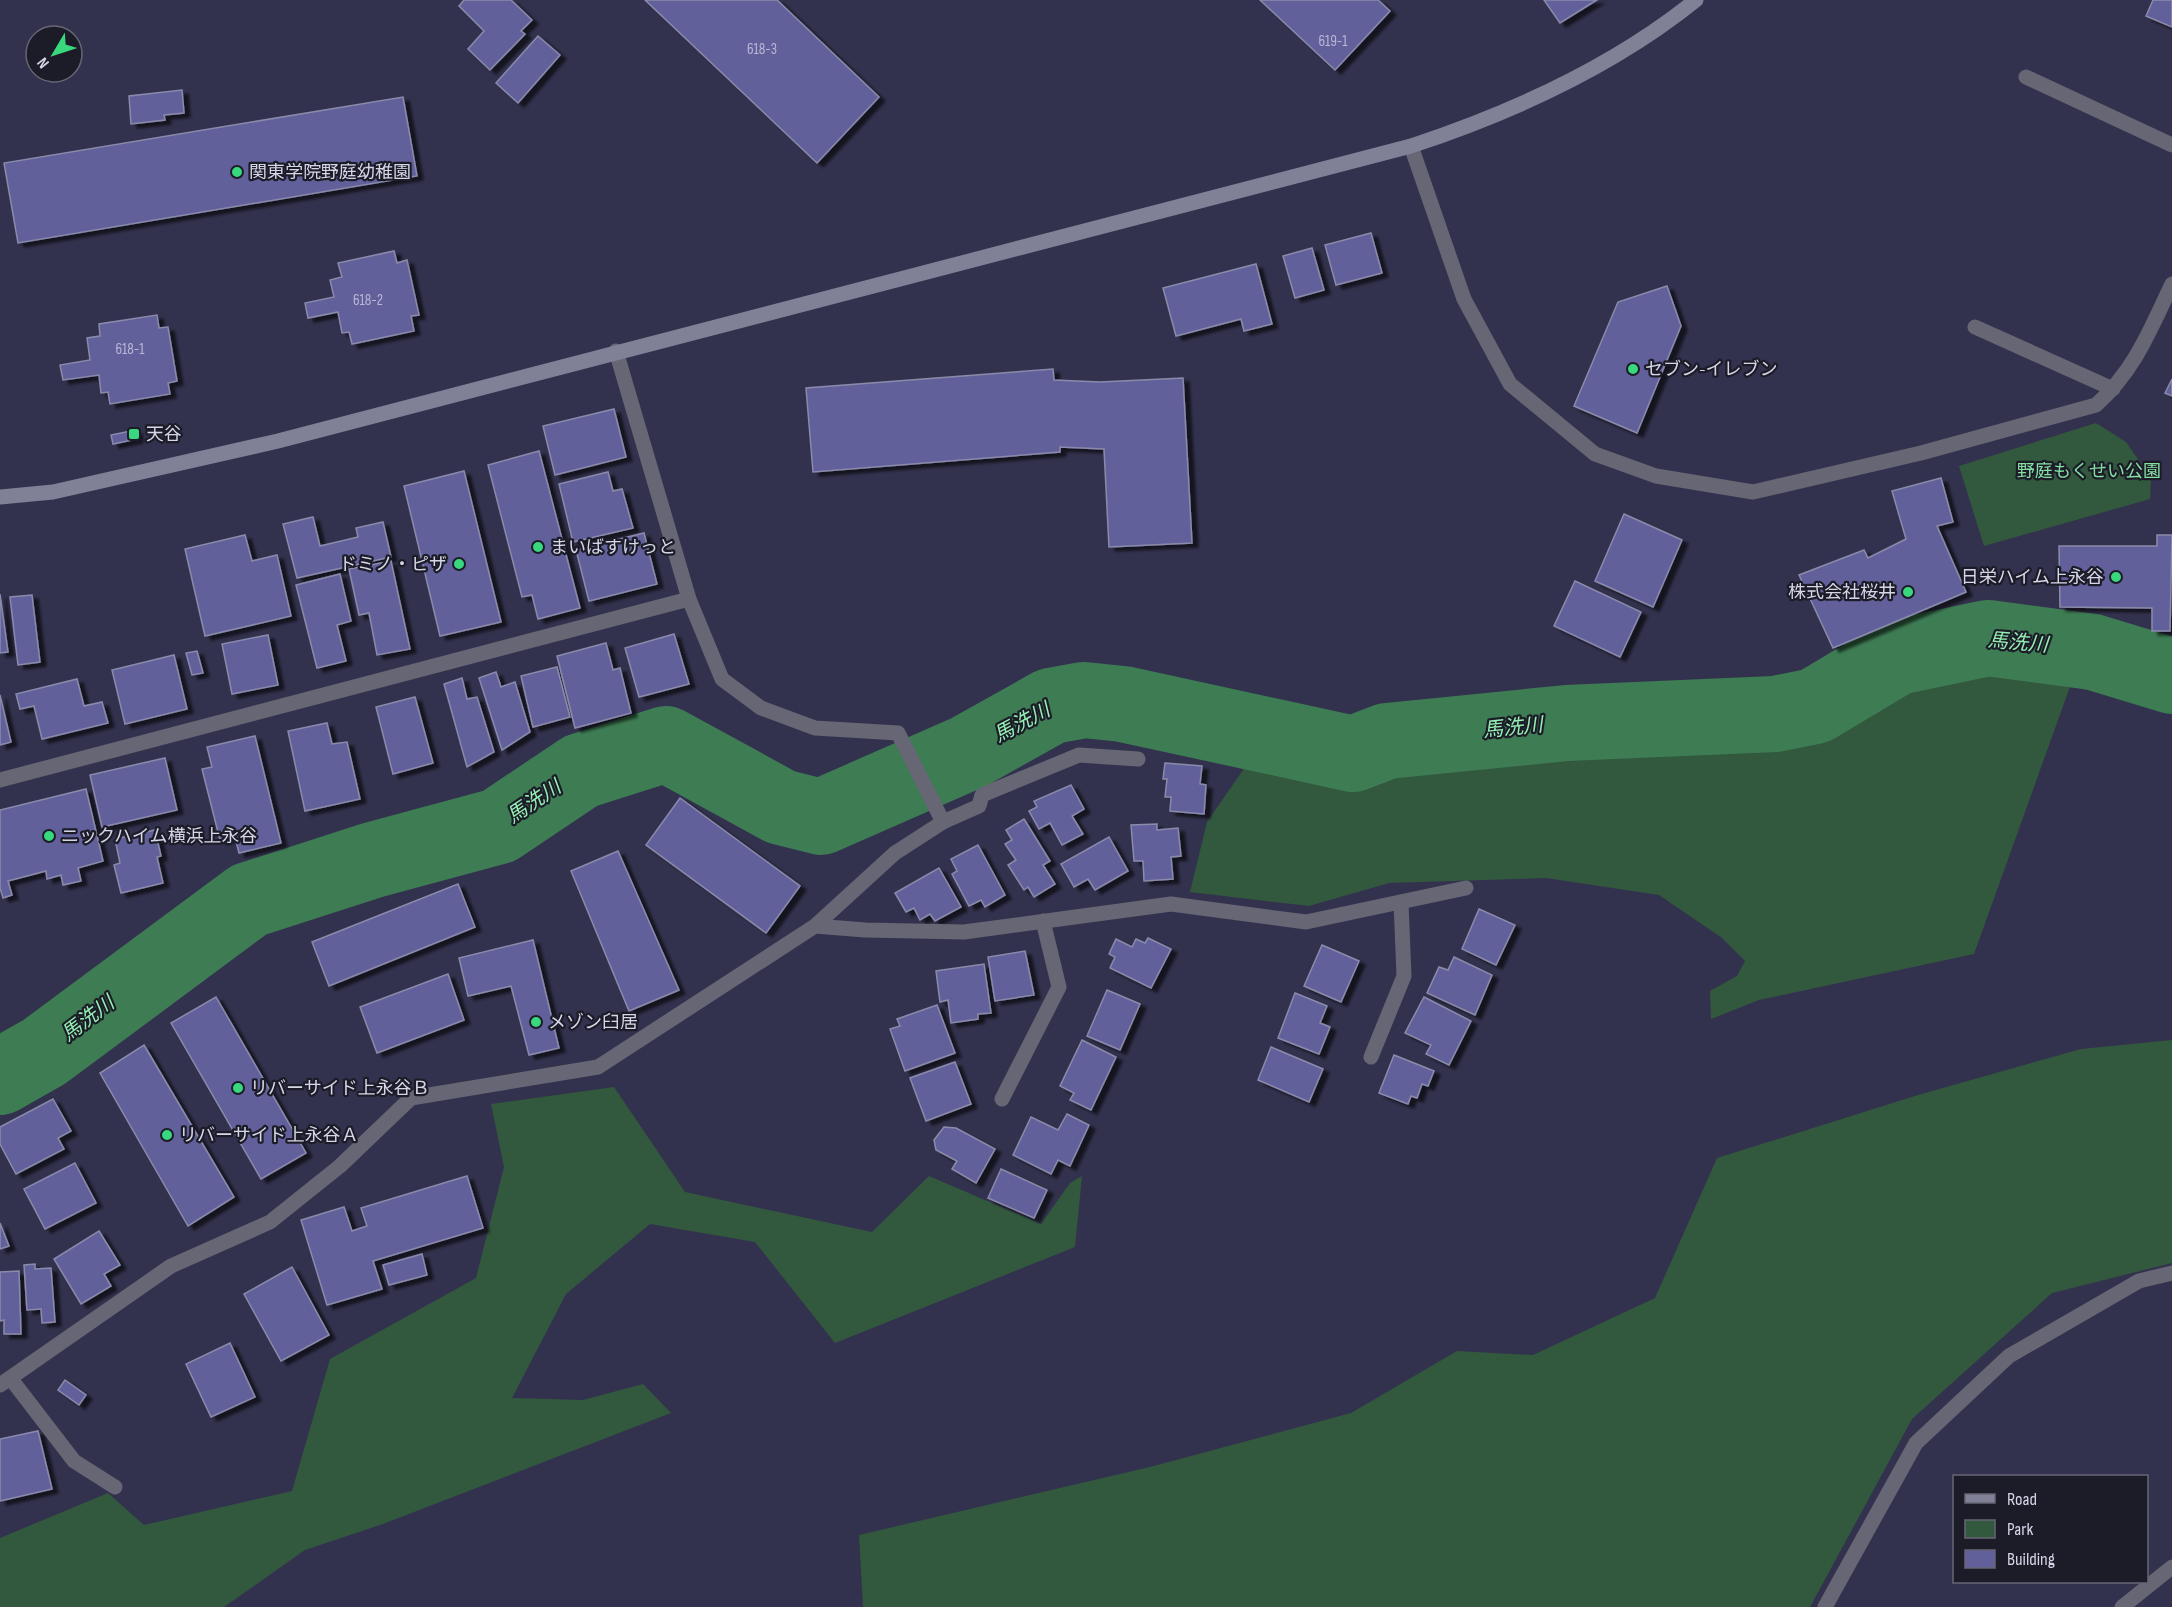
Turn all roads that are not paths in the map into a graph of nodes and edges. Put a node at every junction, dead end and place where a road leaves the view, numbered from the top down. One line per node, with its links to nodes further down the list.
1 (1696, 0): 4 (street)
2 (2026, 77): 3 (street)
3 (2172, 145)
4 (1411, 146): 7 (street); 8 (street)
5 (2172, 284): 8 (street)
6 (1975, 327): 8 (street)
7 (616, 351): 9 (street); 10 (street)
8 (2113, 389)
9 (0, 497)
10 (689, 599): 12 (street); 13 (street)
11 (1138, 759): 13 (street)
12 (0, 780)
13 (943, 822): 17 (street)
14 (1466, 888): 15 (street)
15 (1401, 902): 16 (street); 18 (street)
16 (1043, 921): 17 (street); 19 (street)
17 (815, 926): 21 (street)
18 (1371, 1057)
19 (1002, 1099)
20 (2172, 1273): 24 (street)
21 (5, 1382): 22 (street)
22 (115, 1487)
23 (2172, 1567): 25 (street)
24 (1825, 1607)
25 (2122, 1607)

